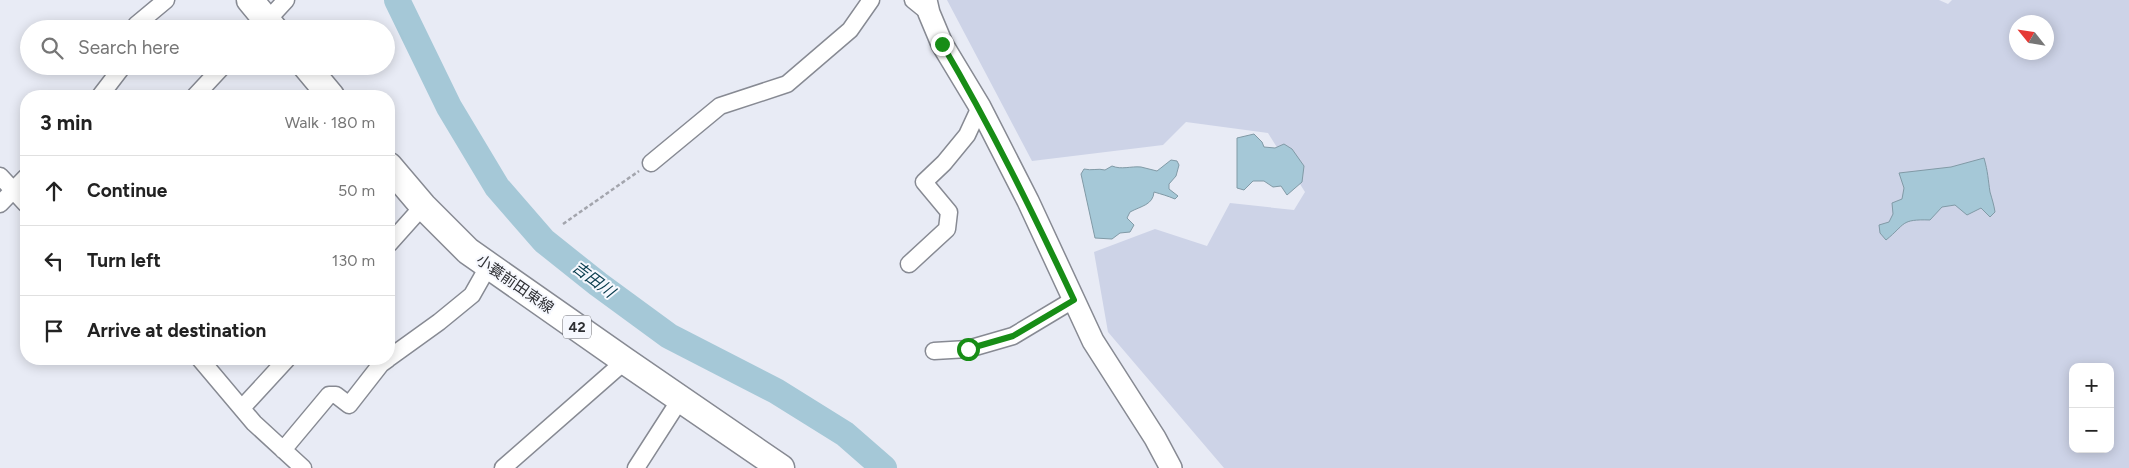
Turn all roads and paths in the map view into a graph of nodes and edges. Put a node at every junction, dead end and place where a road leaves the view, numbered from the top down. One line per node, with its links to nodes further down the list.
1 (166, 0): 6 (street)
2 (250, 0): 7 (main road)
3 (286, 0): 8 (street)
4 (871, 0): 16 (street)
5 (922, 4): 15 (street)
6 (142, 20)
7 (263, 20)
8 (271, 20)
9 (116, 75): 12 (street)
10 (215, 75): 13 (street)
11 (314, 75): 14 (main road)
12 (105, 90)
13 (201, 90)
14 (326, 90)
15 (980, 107): 26 (street); 28 (street)
16 (651, 163): 24 (path)
17 (395, 173): 23 (main road, 小蓑前田東線 / 42)
18 (0, 176): 20 (street)
19 (20, 183): 20 (street)
20 (13, 191): 21 (street); 22 (street)
21 (20, 198)
22 (0, 204)
23 (423, 206): 25 (street); 27 (main road, 小蓑前田東線 / 42)
24 (563, 224)
25 (395, 237)
26 (909, 264)
27 (489, 265): 30 (street); 31 (main road, 小蓑前田東線 / 42)
28 (1074, 300): 29 (street); 42 (street)
29 (934, 351)
30 (395, 354)
31 (625, 361): 35 (main road, 小蓑前田東線 / 42); 39 (street)
32 (205, 365): 36 (street)
33 (281, 365): 36 (street)
34 (381, 365): 37 (street)
35 (682, 398): 40 (street); 41 (main road, 小蓑前田東線 / 42)
36 (242, 408): 37 (street)
37 (284, 450): 38 (street)
38 (303, 468)
39 (502, 468)
40 (636, 468)
41 (781, 468)
42 (1171, 468)

